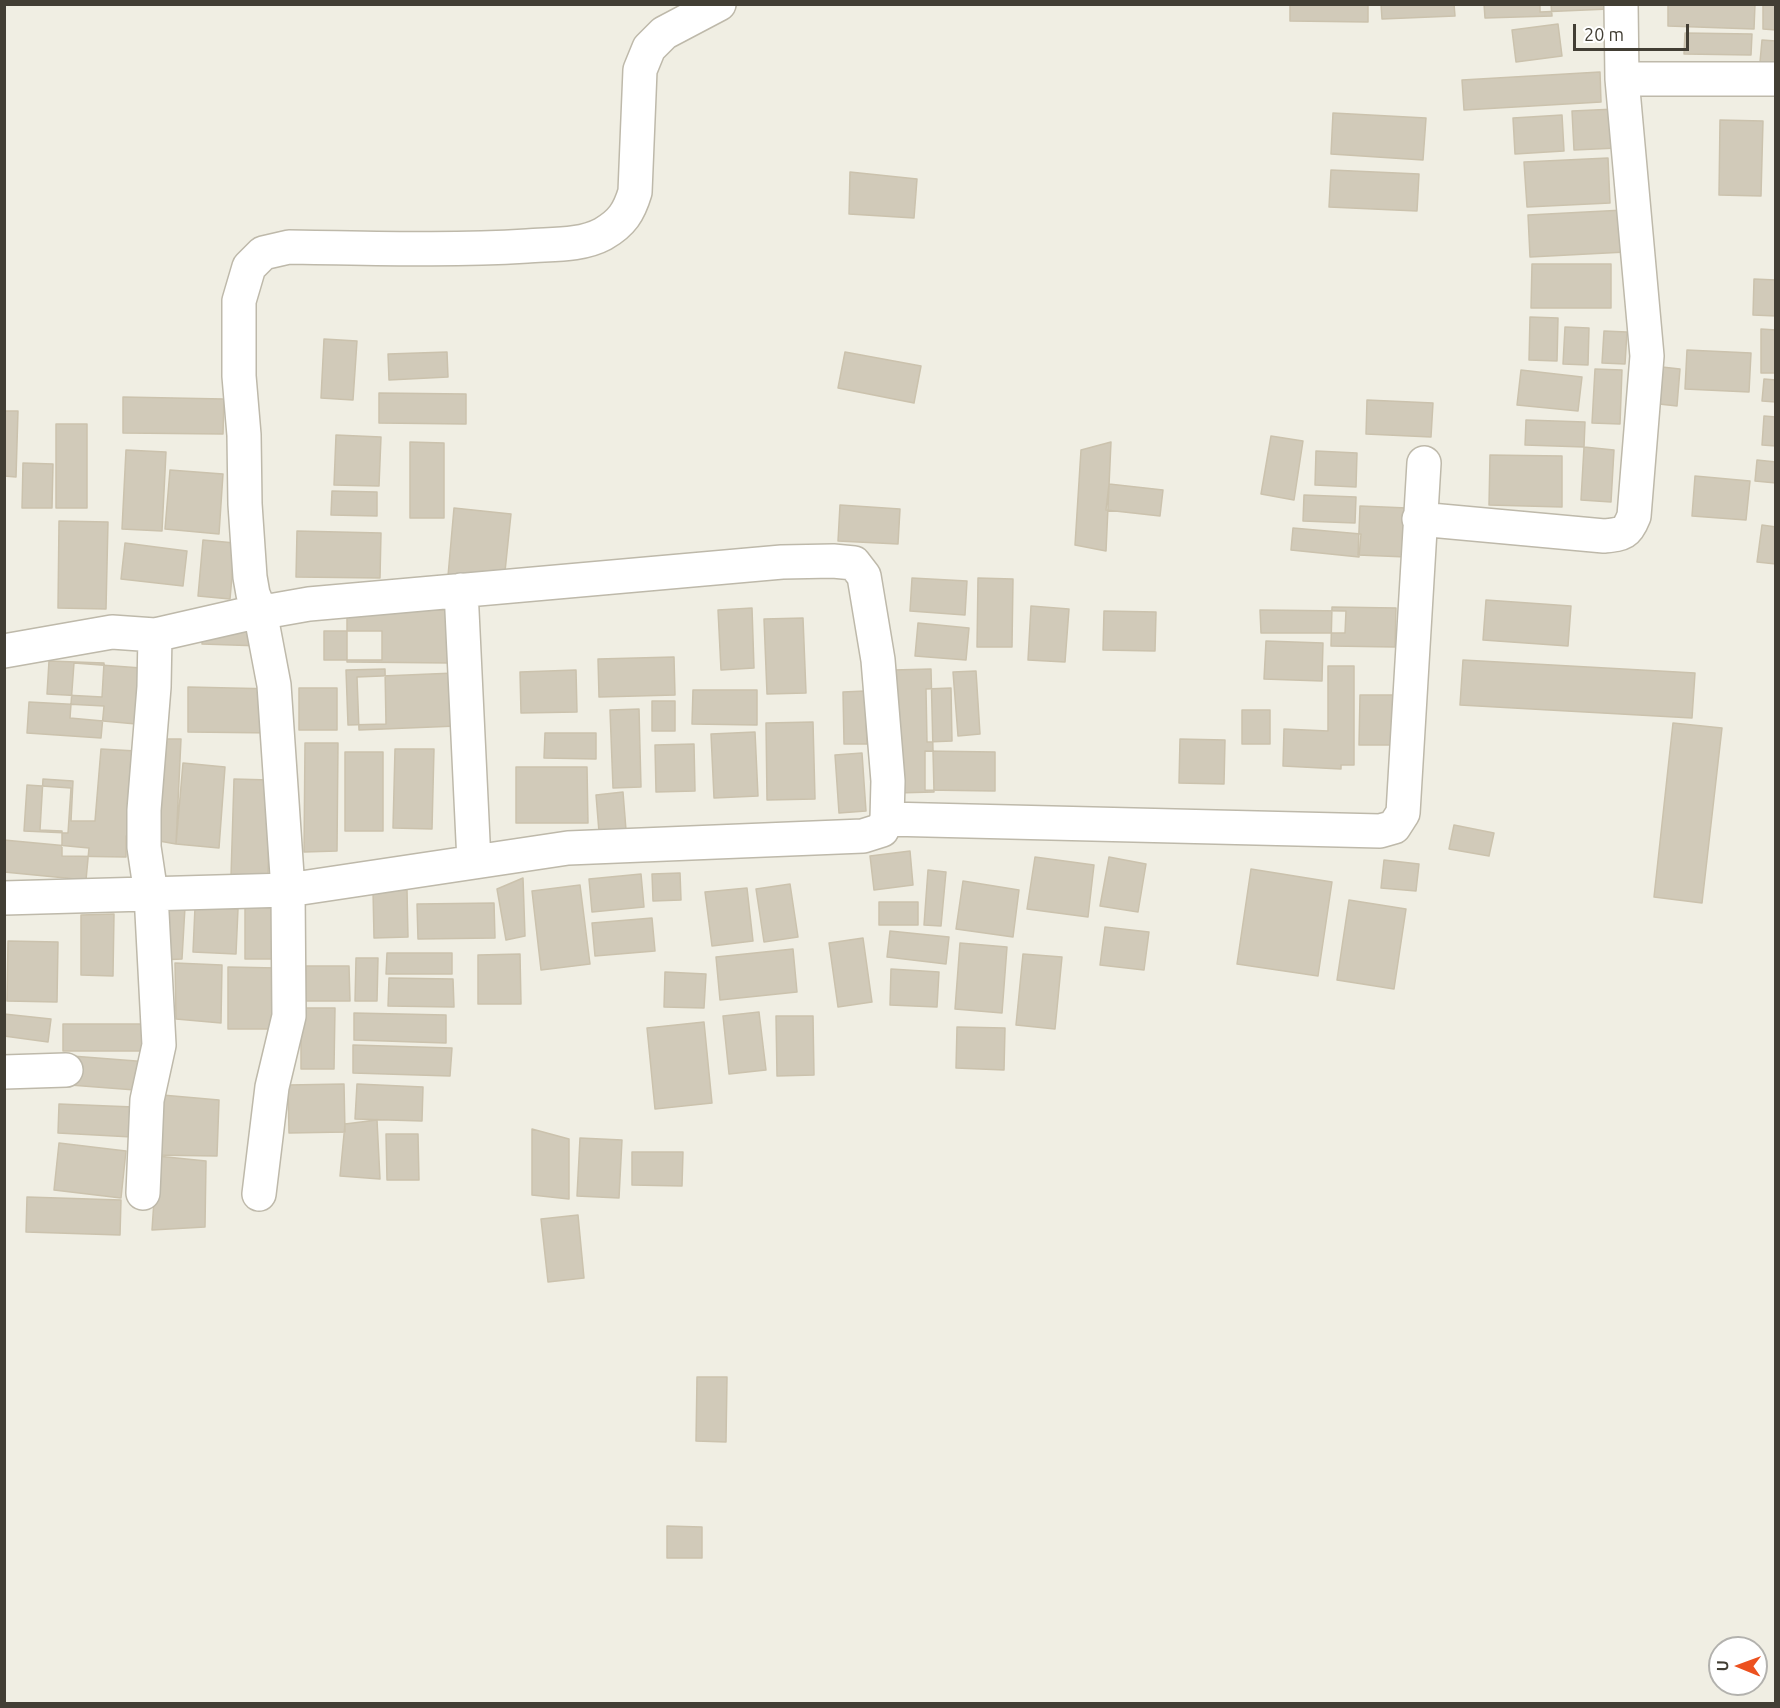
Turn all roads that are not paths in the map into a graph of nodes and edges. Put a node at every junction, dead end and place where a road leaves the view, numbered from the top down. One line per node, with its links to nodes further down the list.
1 (719, 4): 8 (street)
2 (1621, 4): 3 (street)
3 (1622, 79): 4 (street); 6 (street)
4 (1776, 79)
5 (1424, 463): 6 (street)
6 (1419, 519): 11 (street)
7 (461, 590): 8 (street); 11 (street); 12 (street)
8 (260, 611): 9 (street); 13 (street)
9 (155, 635): 10 (street); 14 (street)
10 (4, 651)
11 (887, 819): 12 (street)
12 (474, 862): 13 (street)
13 (288, 890): 14 (street); 19 (street)
14 (151, 894): 15 (street); 18 (street)
15 (4, 898)
16 (66, 1070): 17 (street)
17 (4, 1072)
18 (143, 1193)
19 (259, 1194)

